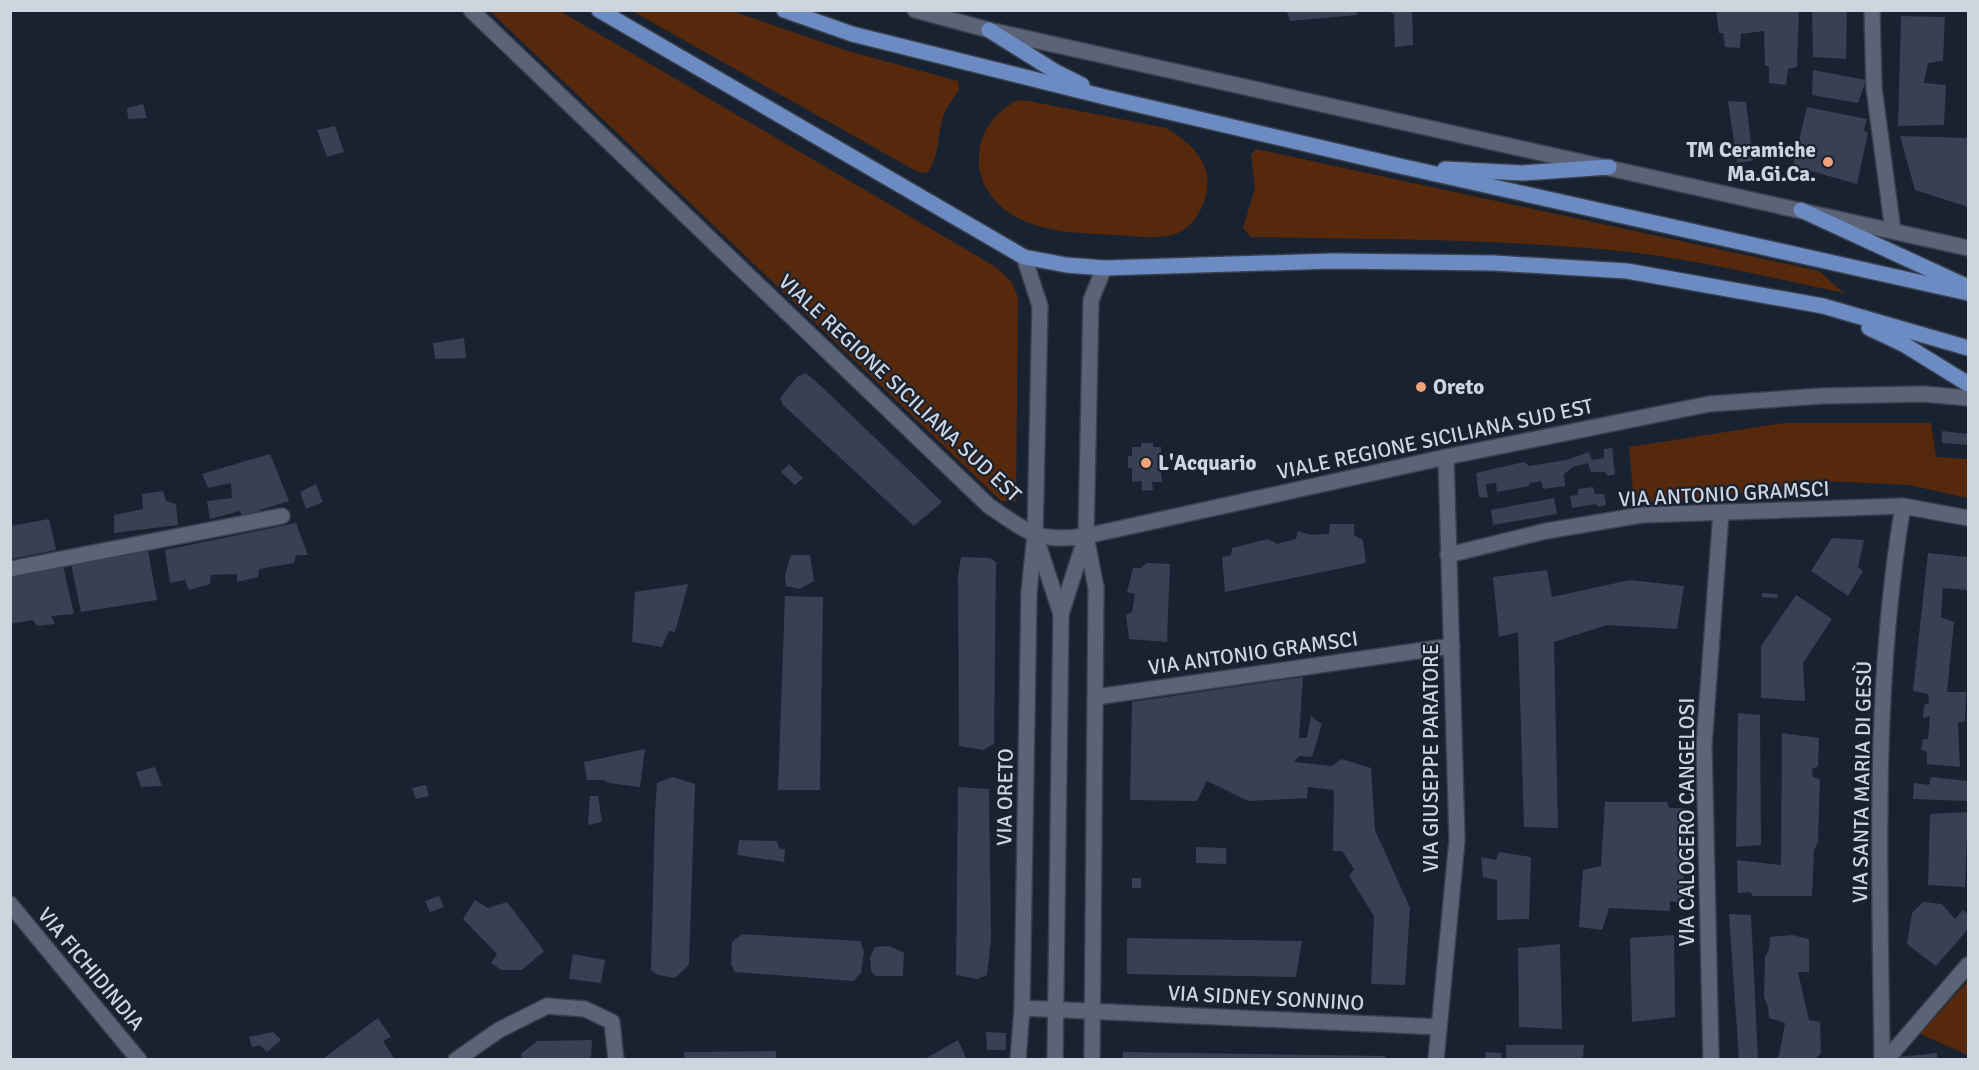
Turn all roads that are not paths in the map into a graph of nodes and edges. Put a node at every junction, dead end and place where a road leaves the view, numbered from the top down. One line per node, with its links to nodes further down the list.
1 (471, 10): 26 (street, VIALE REGIONE SICILIANA SUD EST)
2 (599, 10): 13 (main road)
3 (784, 10): 7 (main road)
4 (915, 10): 6 (street)
5 (1872, 10): 11 (street)
6 (989, 30): 7 (main road); 9 (street)
7 (1109, 98): 8 (main road)
8 (1400, 166): 9 (main road); 16 (main road)
9 (1609, 167): 10 (street)
10 (1801, 210): 11 (street); 15 (main road)
11 (1893, 231): 12 (street)
12 (1968, 248)
13 (1024, 257): 14 (main road); 26 (street)
14 (1104, 268): 17 (main road); 27 (street)
15 (1968, 287)
16 (1968, 293)
17 (1823, 306): 18 (main road); 19 (main road)
18 (1968, 348)
19 (1968, 384)
20 (1968, 398): 21 (street, VIALE REGIONE SICILIANA SUD EST)
21 (1446, 457): 27 (street, VIALE REGIONE SICILIANA SUD EST); 28 (street, VIA GIUSEPPE PARATORE)
22 (1903, 506): 23 (street, VIA ANTONIO GRAMSCI); 25 (street, VIA ANTONIO GRAMSCI); 47 (street, VIA SANTA MARIA DI GESÙ)
23 (1721, 512): 28 (street, VIA ANTONIO GRAMSCI); 46 (street, VIA CALOGERO CANGELOSI)
24 (282, 516): 29 (street)
25 (1968, 518)
26 (1035, 535): 27 (street, VIALE REGIONE SICILIANA SUD EST); 30 (street); 35 (street, VIA ORETO)
27 (1086, 536): 30 (street); 32 (street)
28 (1448, 555): 31 (street, VIA GIUSEPPE PARATORE)
29 (10, 569)
30 (1061, 614): 36 (street)
31 (1452, 646): 32 (street, VIA ANTONIO GRAMSCI); 38 (street, VIA GIUSEPPE PARATORE)
32 (1096, 697): 37 (street)
33 (10, 904): 39 (street, VIA FICHIDINDIA)
34 (1968, 964): 47 (street)
35 (1022, 1008): 36 (street, VIA SIDNEY SONNINO); 42 (street, VIA ORETO)
36 (1056, 1010): 37 (street, VIA SIDNEY SONNINO); 43 (street)
37 (1091, 1011): 38 (street, VIA SIDNEY SONNINO); 44 (street)
38 (1439, 1027): 45 (street, VIA GIUSEPPE PARATORE)
39 (139, 1059)
40 (456, 1059): 41 (street)
41 (615, 1059)
42 (1018, 1059)
43 (1055, 1059)
44 (1092, 1059)
45 (1436, 1059)
46 (1711, 1059)
47 (1884, 1059)

